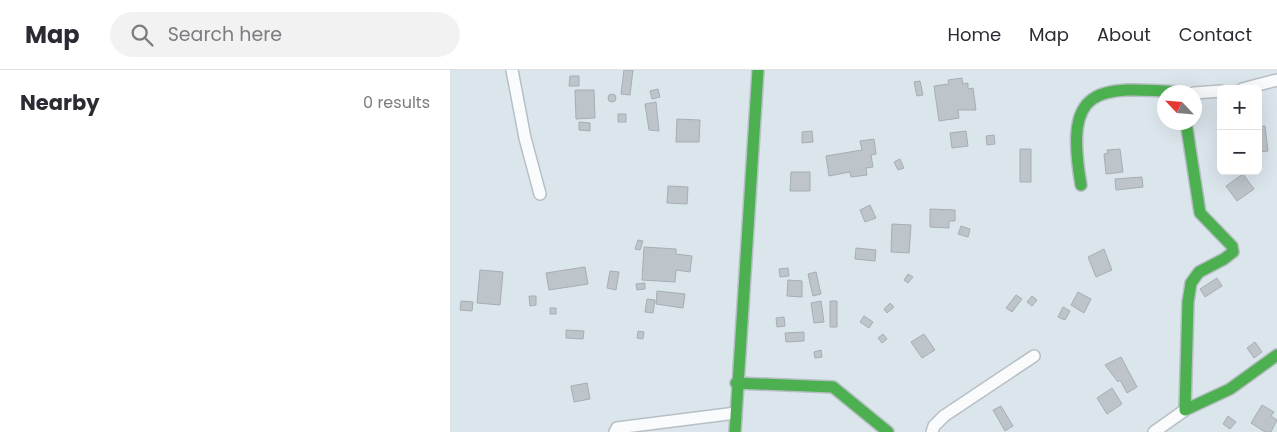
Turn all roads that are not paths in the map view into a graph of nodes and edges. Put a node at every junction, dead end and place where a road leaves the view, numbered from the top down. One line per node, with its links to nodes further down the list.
1 (512, 70): 10 (street)
2 (758, 70): 13 (street)
3 (1277, 80): 4 (street)
4 (1258, 85)
5 (1157, 90): 9 (street)
6 (1217, 91): 7 (street)
7 (1202, 92)
8 (1187, 130): 14 (street)
9 (1080, 185)
10 (540, 194)
11 (1034, 356): 20 (street)
12 (1277, 356): 14 (street)
13 (736, 383): 15 (street); 19 (street)
14 (1185, 410): 21 (street)
15 (736, 413): 16 (street); 18 (street)
16 (616, 430): 17 (street)
17 (605, 432)
18 (734, 432)
19 (888, 432)
20 (932, 432)
21 (1154, 432)

